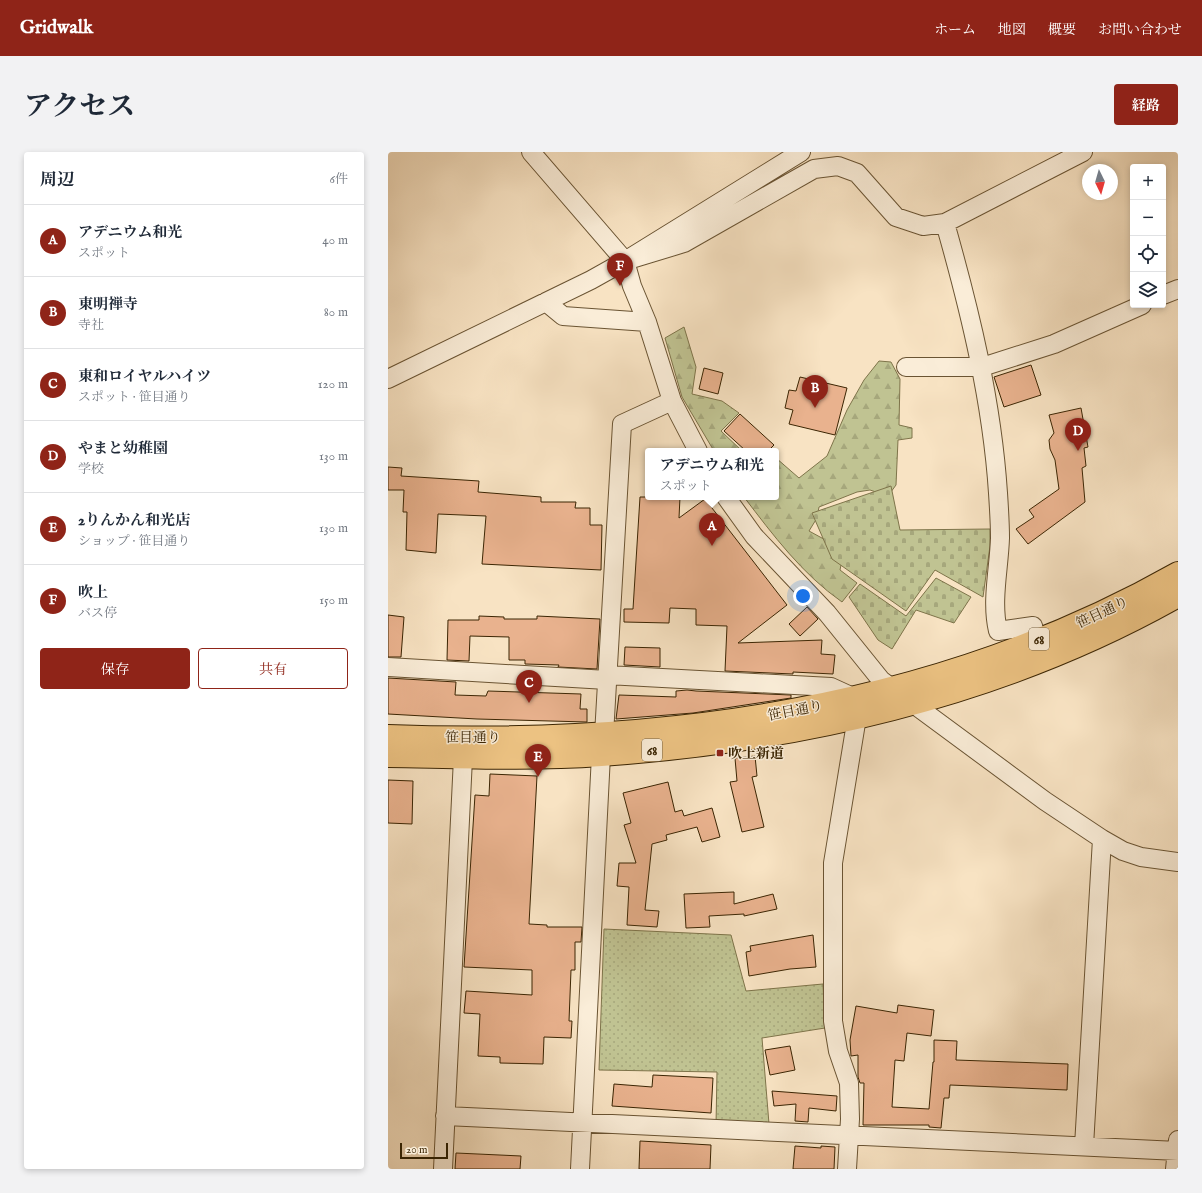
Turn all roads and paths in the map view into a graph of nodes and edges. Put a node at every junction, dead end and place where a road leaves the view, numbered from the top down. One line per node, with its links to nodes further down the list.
1 (531, 152): 5 (street)
2 (801, 152): 5 (street)
3 (1082, 152): 4 (street)
4 (946, 223): 5 (street); 12 (street)
5 (624, 261): 8 (street); 10 (street)
6 (1178, 289): 7 (street)
7 (1166, 294)
8 (546, 302): 10 (street); 13 (street)
9 (1135, 308): 12 (street)
10 (647, 322): 14 (street)
11 (906, 367): 12 (street)
12 (982, 367): 19 (street)
13 (388, 379)
14 (672, 401): 15 (street); 21 (street)
15 (696, 448)
16 (728, 500): 22 (street)
17 (1178, 573): 19 (main road, 笹目通り / 68)
18 (1178, 596): 23 (main road, 笹目通り / 68)
19 (1037, 640): 22 (main road, 笹目通り / 68)
20 (388, 667): 21 (street)
21 (607, 677): 24 (street); 26 (street)
22 (893, 689): 23 (street); 24 (main road, 笹目通り / 68)
23 (912, 703): 24 (main road, 笹目通り / 68); 29 (street)
24 (856, 708): 26 (main road, 笹目通り / 68); 33 (street)
25 (388, 736): 26 (main road, 笹目通り / 68)
26 (602, 745): 28 (main road, 笹目通り / 68); 32 (street)
27 (388, 756): 28 (main road, 笹目通り / 68)
28 (463, 758): 31 (street)
29 (1102, 839): 30 (street); 34 (street)
30 (1178, 862)
31 (445, 1116): 32 (street); 36 (street)
32 (582, 1122): 33 (street); 37 (street)
33 (848, 1135): 34 (street); 38 (street)
34 (1084, 1146): 35 (street)
35 (1178, 1147): 39 (street)
36 (443, 1169)
37 (580, 1169)
38 (847, 1169)
39 (1175, 1169)

